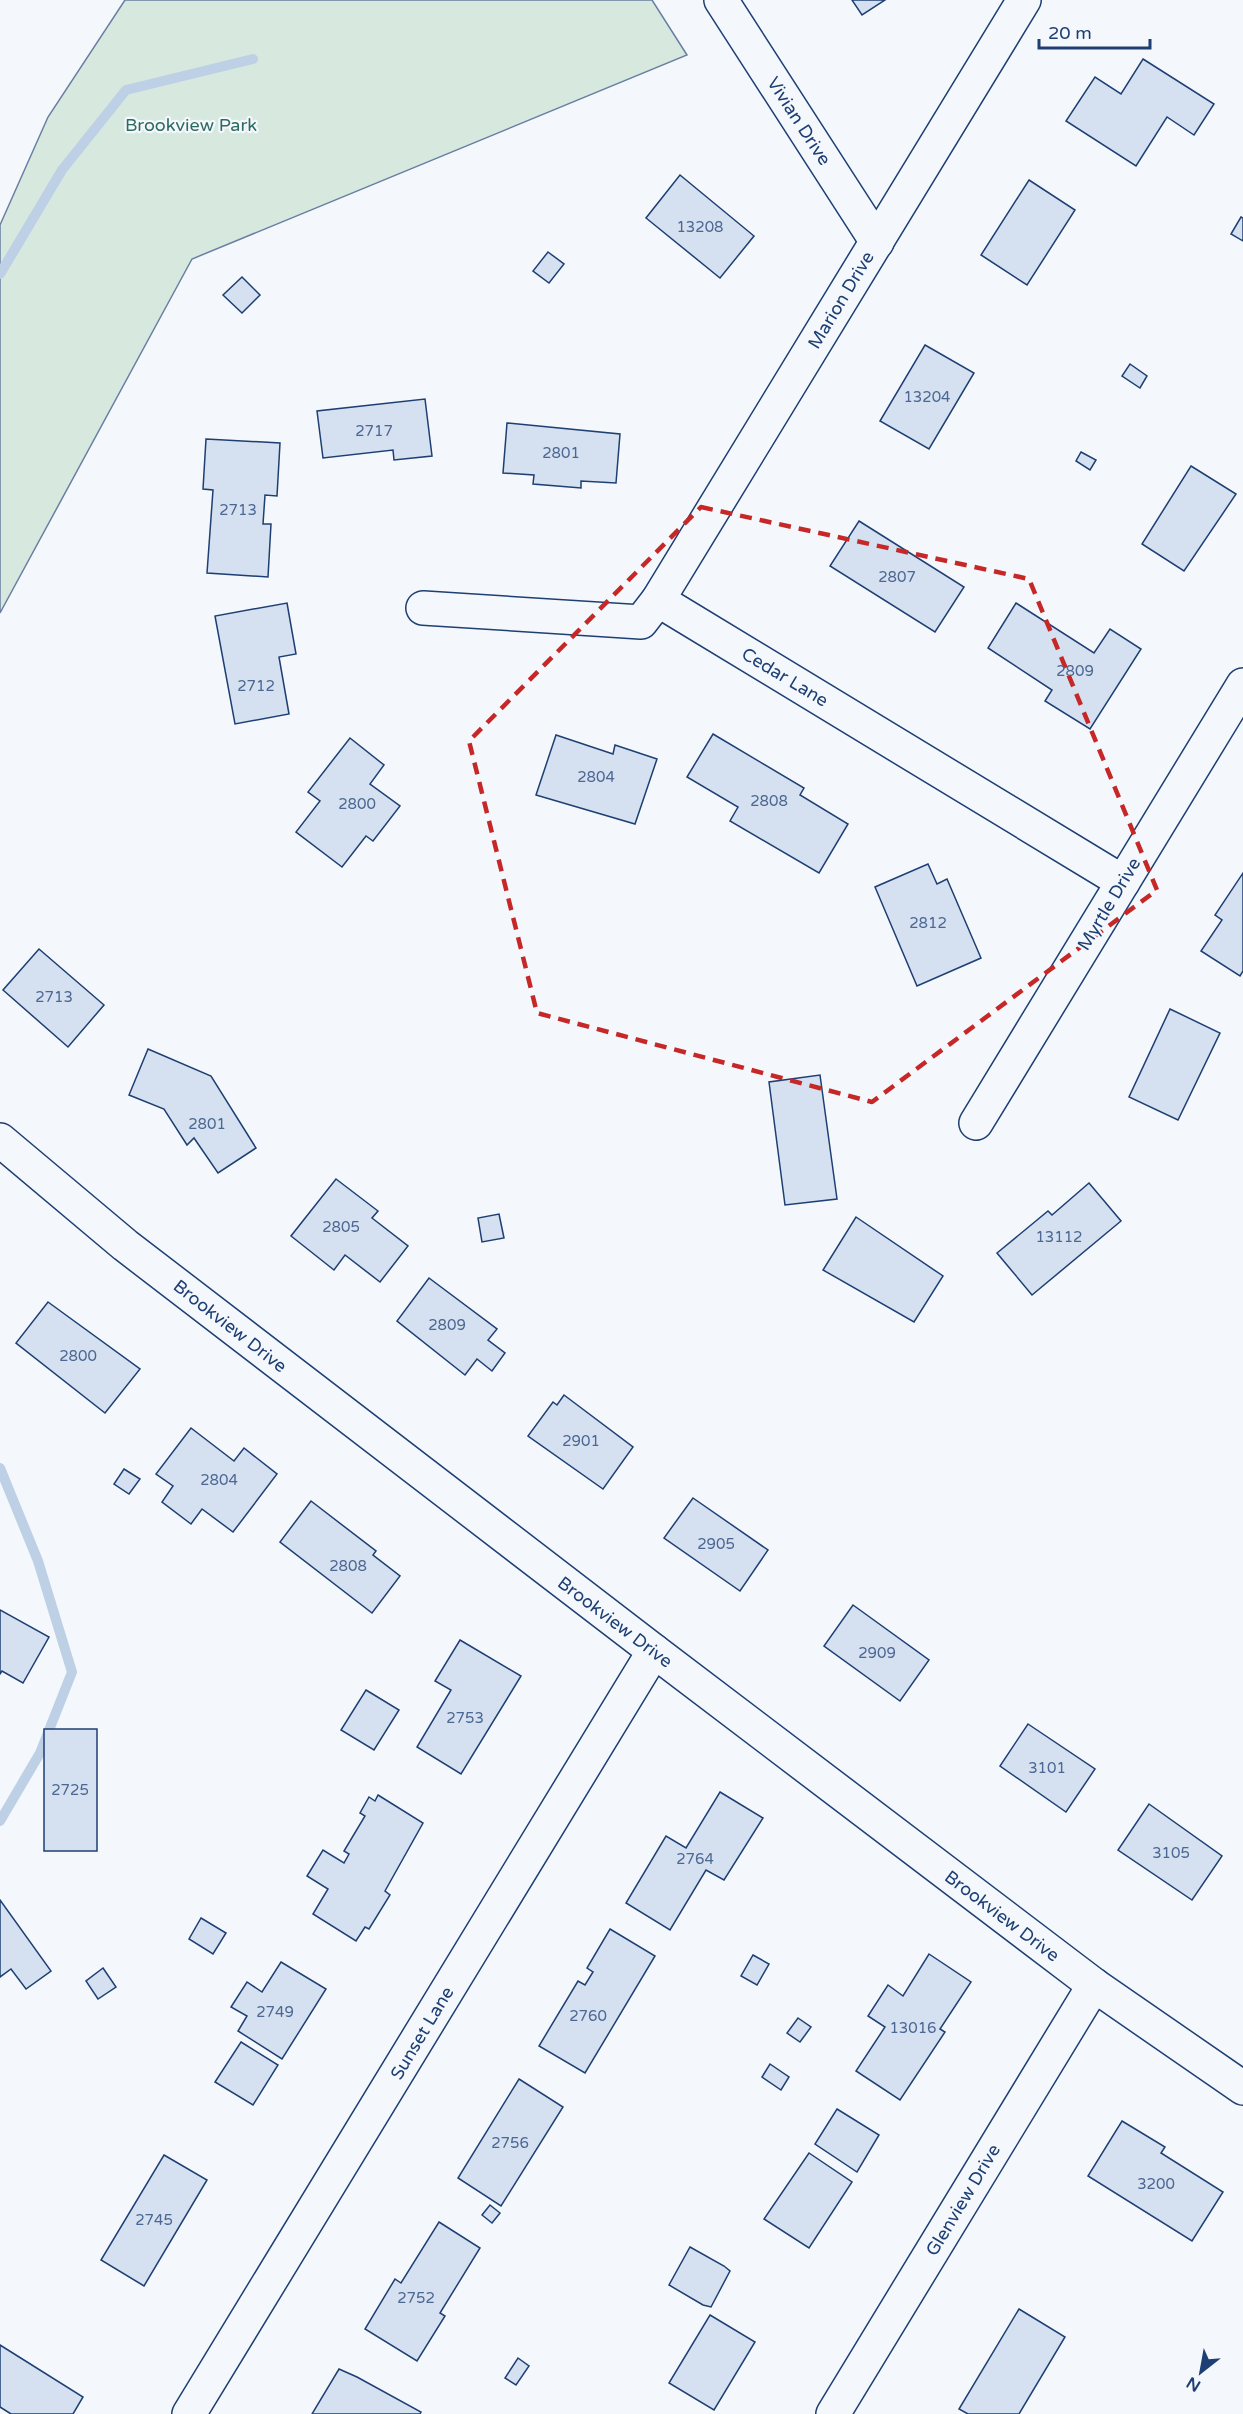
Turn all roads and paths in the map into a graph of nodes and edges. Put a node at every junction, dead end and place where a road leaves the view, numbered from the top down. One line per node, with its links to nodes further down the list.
1 (722, 0): 3 (street, Vivian Drive)
2 (1024, 0): 3 (street, Marion Drive)
3 (876, 242): 4 (street, Marion Drive)
4 (658, 600): 5 (street); 7 (street, Cedar Lane)
5 (423, 608)
6 (1243, 685): 7 (street, Myrtle Drive)
7 (1123, 882): 8 (street, Myrtle Drive)
8 (976, 1123)
9 (0, 1140): 10 (street, Brookview Drive)
10 (654, 1652): 11 (street, Brookview Drive); 13 (street, Sunset Lane)
11 (1094, 1985): 12 (street, Brookview Drive); 14 (street, Glenview Drive)
12 (1243, 2088)
13 (189, 2414)
14 (833, 2414)

